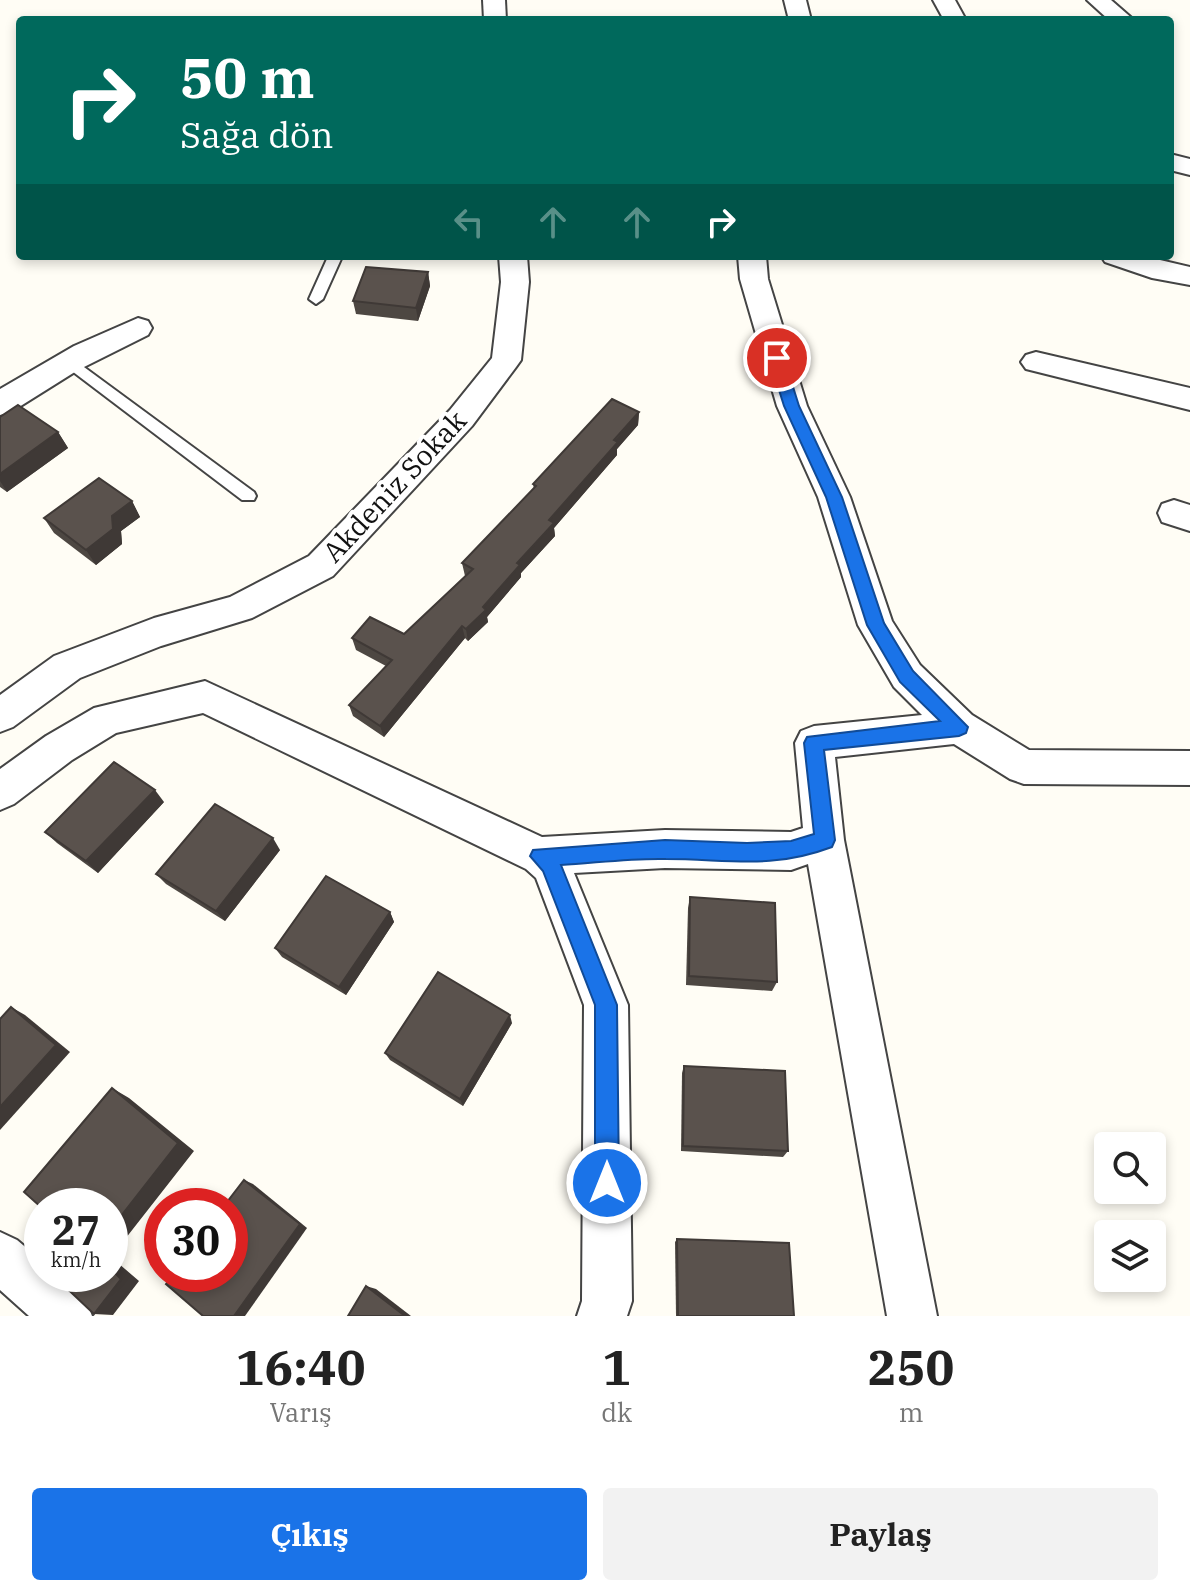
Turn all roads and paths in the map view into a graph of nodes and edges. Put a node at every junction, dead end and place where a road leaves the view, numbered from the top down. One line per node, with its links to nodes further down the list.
1 (1098, 0): 2 (street)
2 (1118, 16)
3 (334, 260): 8 (lane)
4 (513, 260): 15 (street, Akdeniz Sokak)
5 (752, 260): 16 (street)
6 (1127, 260): 7 (street)
7 (1190, 276)
8 (316, 299)
9 (138, 328): 10 (street)
10 (69, 361): 13 (street); 14 (lane)
11 (1036, 362): 12 (street)
12 (1190, 399)
13 (0, 404)
14 (248, 496)
15 (0, 716)
16 (959, 727): 17 (street); 19 (street)
17 (1190, 768)
18 (0, 792): 20 (street)
19 (824, 840): 20 (street); 24 (street)
20 (540, 856): 23 (street)
21 (0, 1257): 22 (street)
22 (67, 1316)
23 (602, 1316)
24 (912, 1316)

